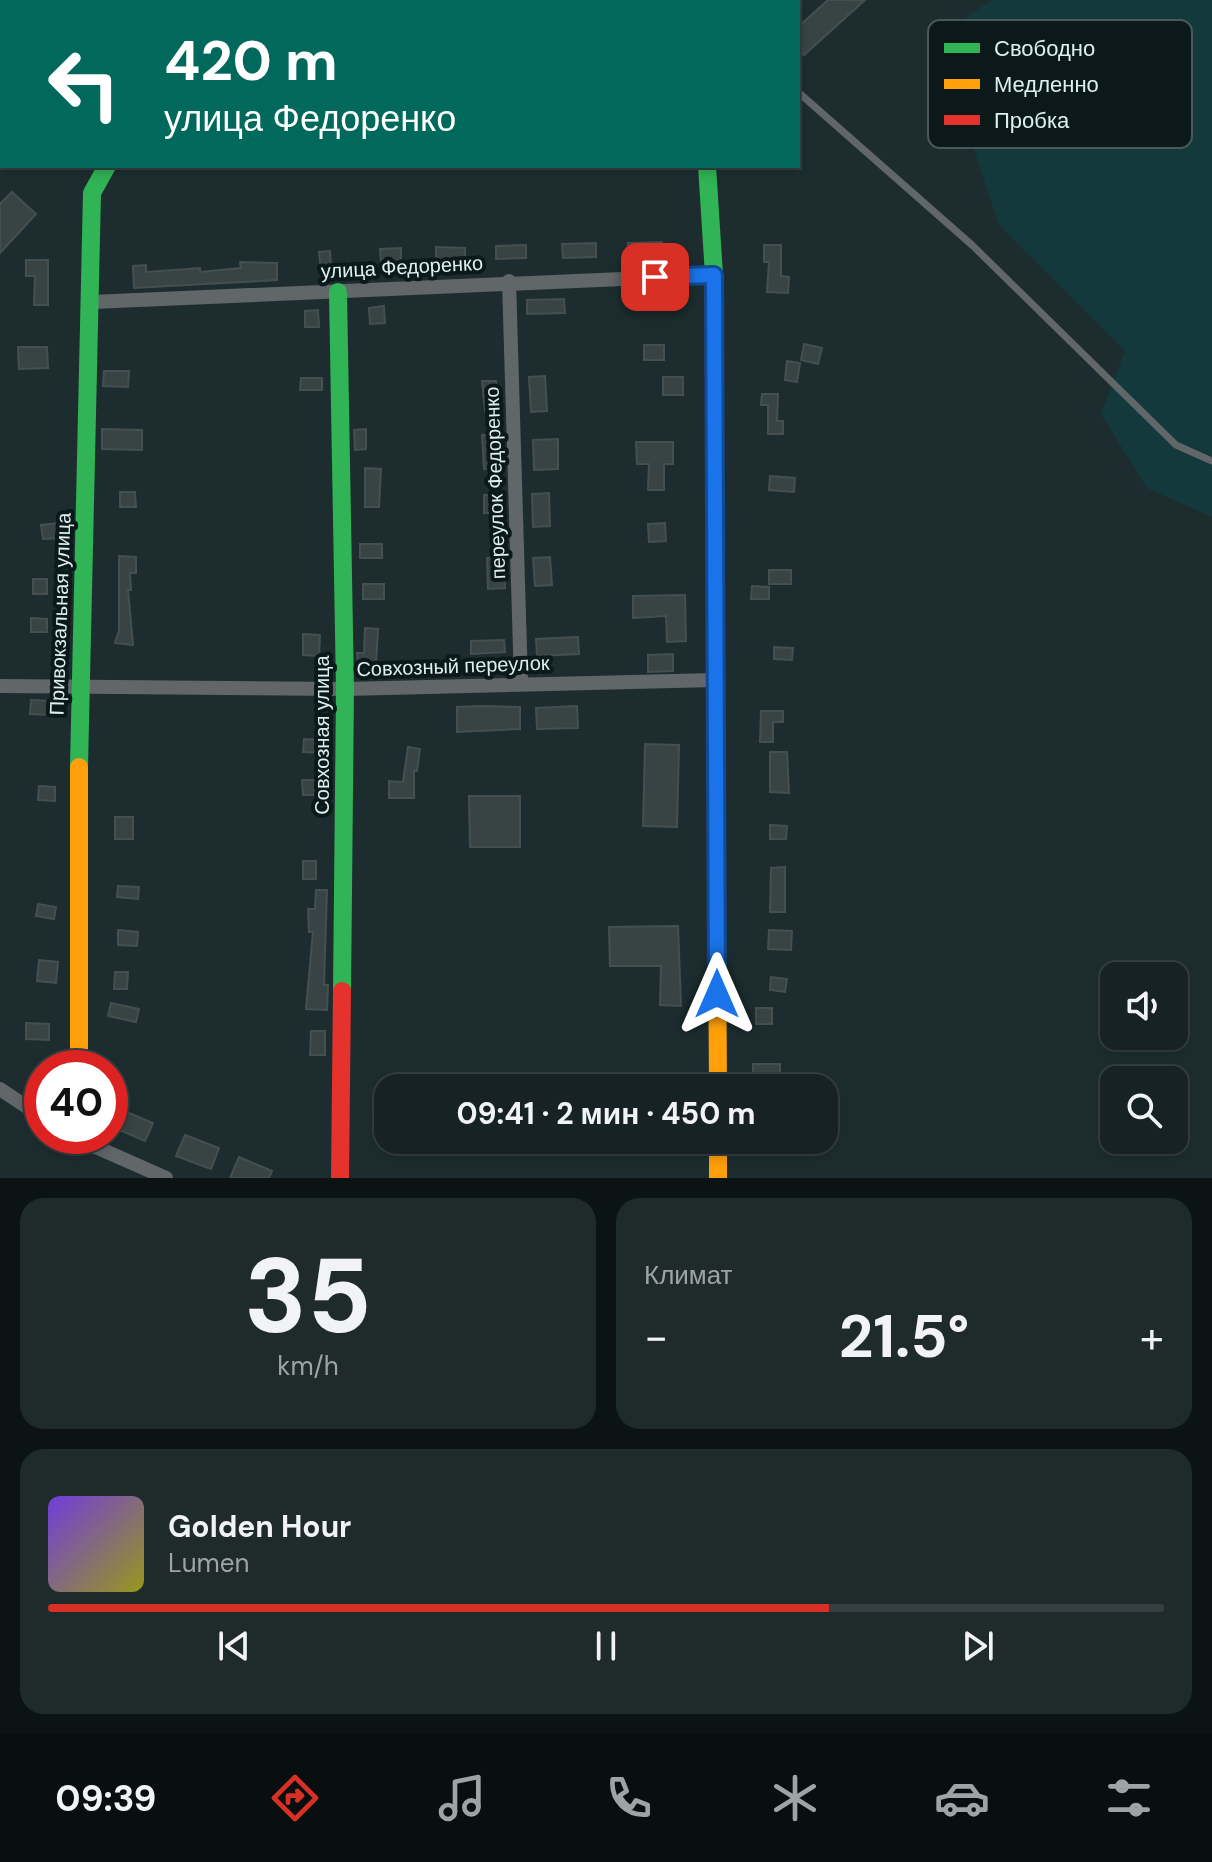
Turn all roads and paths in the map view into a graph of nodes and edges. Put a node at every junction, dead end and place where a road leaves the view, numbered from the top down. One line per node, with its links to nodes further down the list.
1 (800, 94): 8 (lane)
2 (106, 168): 7 (street, Привокзальная улица)
3 (707, 168): 4 (street)
4 (714, 275): 5 (street, улица Федоренко); 9 (street)
5 (509, 281): 6 (street, улица Федоренко); 10 (street, переулок Федоренко)
6 (338, 292): 7 (street, улица Федоренко); 13 (street, Совхозная улица)
7 (92, 302): 12 (street, Привокзальная улица)
8 (1212, 461)
9 (715, 680): 10 (street, Совхозный переулок); 15 (street)
10 (521, 683): 13 (street, Совхозный переулок)
11 (0, 686): 12 (street, Совхозный переулок)
12 (79, 687): 13 (street, Совхозный переулок); 14 (street, Привокзальная улица)
13 (345, 689): 21 (street, Совхозная улица)
14 (79, 1050)
15 (718, 1074)
16 (0, 1089): 17 (street)
17 (24, 1105)
18 (112, 1154): 20 (street)
19 (718, 1154): 22 (street)
20 (166, 1178)
21 (340, 1178)
22 (718, 1178)

